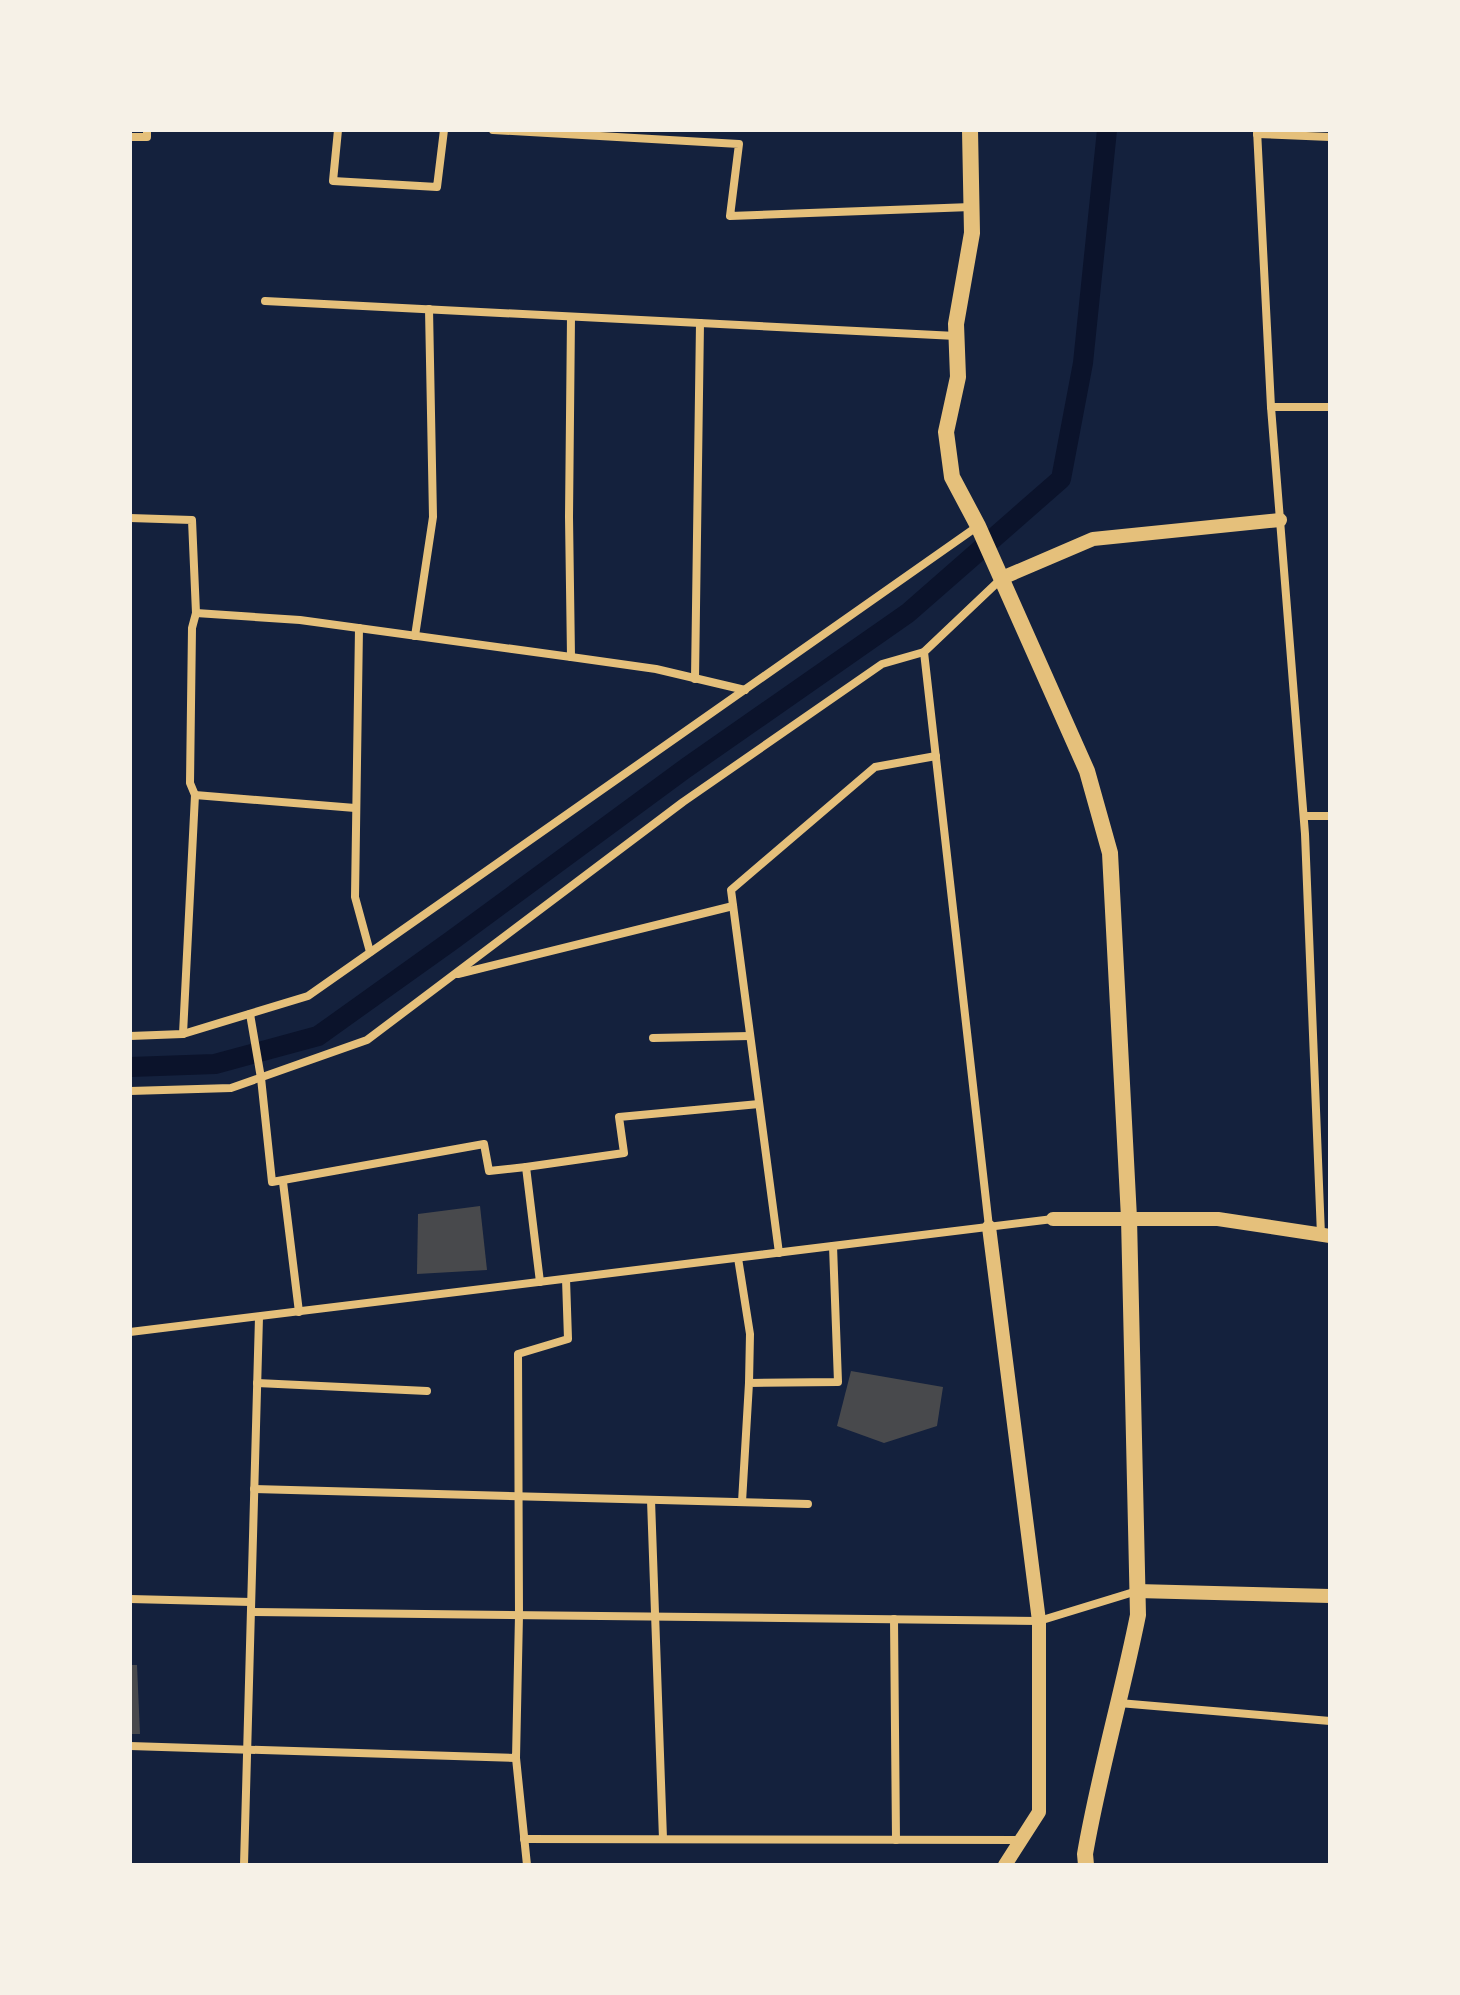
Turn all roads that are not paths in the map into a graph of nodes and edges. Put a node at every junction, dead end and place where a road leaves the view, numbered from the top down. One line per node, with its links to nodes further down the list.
1 (147, 130): 7 (street)
2 (338, 130): 3 (street)
3 (444, 130)
4 (493, 130): 9 (street)
5 (970, 130): 9 (main road)
6 (1257, 132): 8 (street); 15 (street)
7 (130, 137)
8 (1330, 137)
9 (971, 207): 14 (main road)
10 (265, 301): 11 (street)
11 (429, 309): 12 (street); 23 (street)
12 (571, 317): 13 (street); 25 (street)
13 (700, 323): 14 (street); 26 (street)
14 (957, 336): 19 (main road)
15 (1271, 407): 16 (street); 18 (street)
16 (1330, 407)
17 (130, 518): 21 (street)
18 (1280, 520): 20 (street); 31 (street)
19 (978, 526): 20 (main road); 27 (street)
20 (1002, 578): 24 (street); 46 (main road)
21 (196, 613): 22 (street); 29 (street)
22 (359, 628): 23 (street); 30 (street)
23 (415, 636): 25 (street)
24 (924, 652): 28 (street); 35 (street)
25 (571, 657): 26 (street)
26 (695, 679): 27 (street)
27 (745, 690): 34 (street)
28 (936, 756): 33 (street); 48 (street)
29 (195, 795): 30 (street); 37 (street)
30 (355, 808): 34 (street)
31 (1304, 816): 32 (street); 49 (street)
32 (1330, 816)
33 (733, 906): 35 (street); 39 (street)
34 (370, 952): 36 (street)
35 (453, 975): 41 (street)
36 (250, 1014): 37 (street); 41 (street)
37 (183, 1034): 38 (street)
38 (130, 1036)
39 (750, 1036): 40 (street); 43 (street)
40 (653, 1038)
41 (261, 1078): 42 (street); 45 (street)
42 (130, 1091)
43 (759, 1104): 44 (street); 51 (street)
44 (526, 1167): 45 (street); 54 (street)
45 (283, 1182): 55 (street)
46 (1129, 1218): 47 (street); 49 (street); 66 (main road)
47 (1053, 1219): 48 (street)
48 (989, 1227): 50 (street); 73 (street)
49 (1326, 1236)
50 (833, 1246): 51 (street); 59 (street)
51 (779, 1253): 52 (street)
52 (738, 1258): 53 (street); 59 (street)
53 (566, 1279): 54 (street); 62 (street)
54 (540, 1282): 55 (street)
55 (299, 1312): 56 (street)
56 (259, 1317): 57 (street); 58 (street)
57 (130, 1332)
58 (257, 1383): 60 (street); 61 (street)
59 (749, 1383): 64 (street)
60 (427, 1391)
61 (254, 1489): 62 (street); 69 (street)
62 (519, 1496): 63 (street); 70 (street)
63 (651, 1500): 64 (street); 71 (street)
64 (742, 1502): 65 (street)
65 (808, 1504)
66 (1137, 1591): 67 (street); 73 (street); 74 (main road)
67 (1330, 1596)
68 (130, 1599): 69 (street)
69 (251, 1607): 70 (street); 77 (street)
70 (519, 1615): 71 (street); 78 (street)
71 (654, 1616): 72 (street); 80 (street)
72 (894, 1619): 73 (street); 81 (street)
73 (1039, 1621): 82 (street)
74 (1119, 1703): 75 (street); 86 (main road)
75 (1330, 1721)
76 (130, 1746): 77 (street)
77 (247, 1749): 78 (street); 83 (street)
78 (516, 1758): 79 (street)
79 (524, 1839): 80 (street); 84 (street)
80 (663, 1839): 81 (street)
81 (896, 1840): 82 (street)
82 (1021, 1840): 85 (street)
83 (244, 1865)
84 (527, 1865)
85 (1005, 1865)
86 (1086, 1865)

